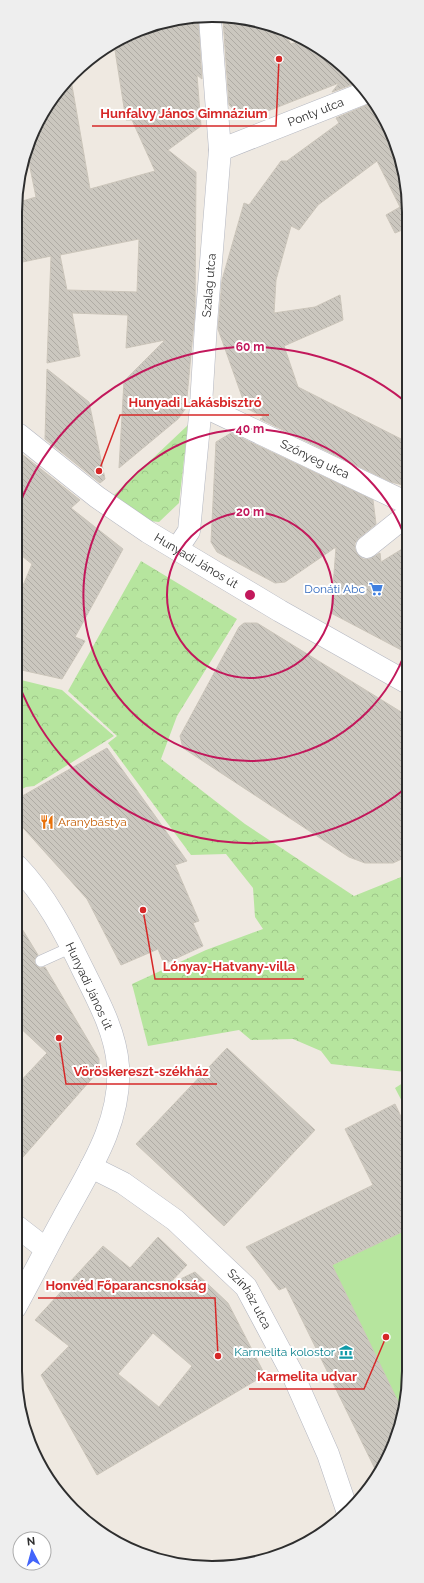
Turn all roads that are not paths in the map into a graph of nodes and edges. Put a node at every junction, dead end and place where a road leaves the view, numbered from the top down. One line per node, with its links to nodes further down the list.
1 (210, 22): 3 (street, Szalag utca)
2 (361, 94): 3 (street, Ponty utca)
3 (220, 150): 4 (street, Szalag utca)
4 (201, 405): 6 (street, Szőnyeg utca); 9 (street, Szalag utca)
5 (22, 437): 9 (street, Hunyadi János út)
6 (402, 501)
7 (402, 519): 8 (street)
8 (367, 547)
9 (177, 549): 10 (street, Hunyadi János út)
10 (402, 680)
11 (22, 872): 12 (street, Hunyadi János út)
12 (72, 947): 13 (lane); 14 (street, Hunyadi János út)
13 (41, 961)
14 (91, 1167): 16 (street, Hunyadi János út); 18 (street, Színház utca)
15 (22, 1229): 16 (street)
16 (46, 1248): 17 (street, Hunyadi János út)
17 (22, 1294)
18 (345, 1506)

